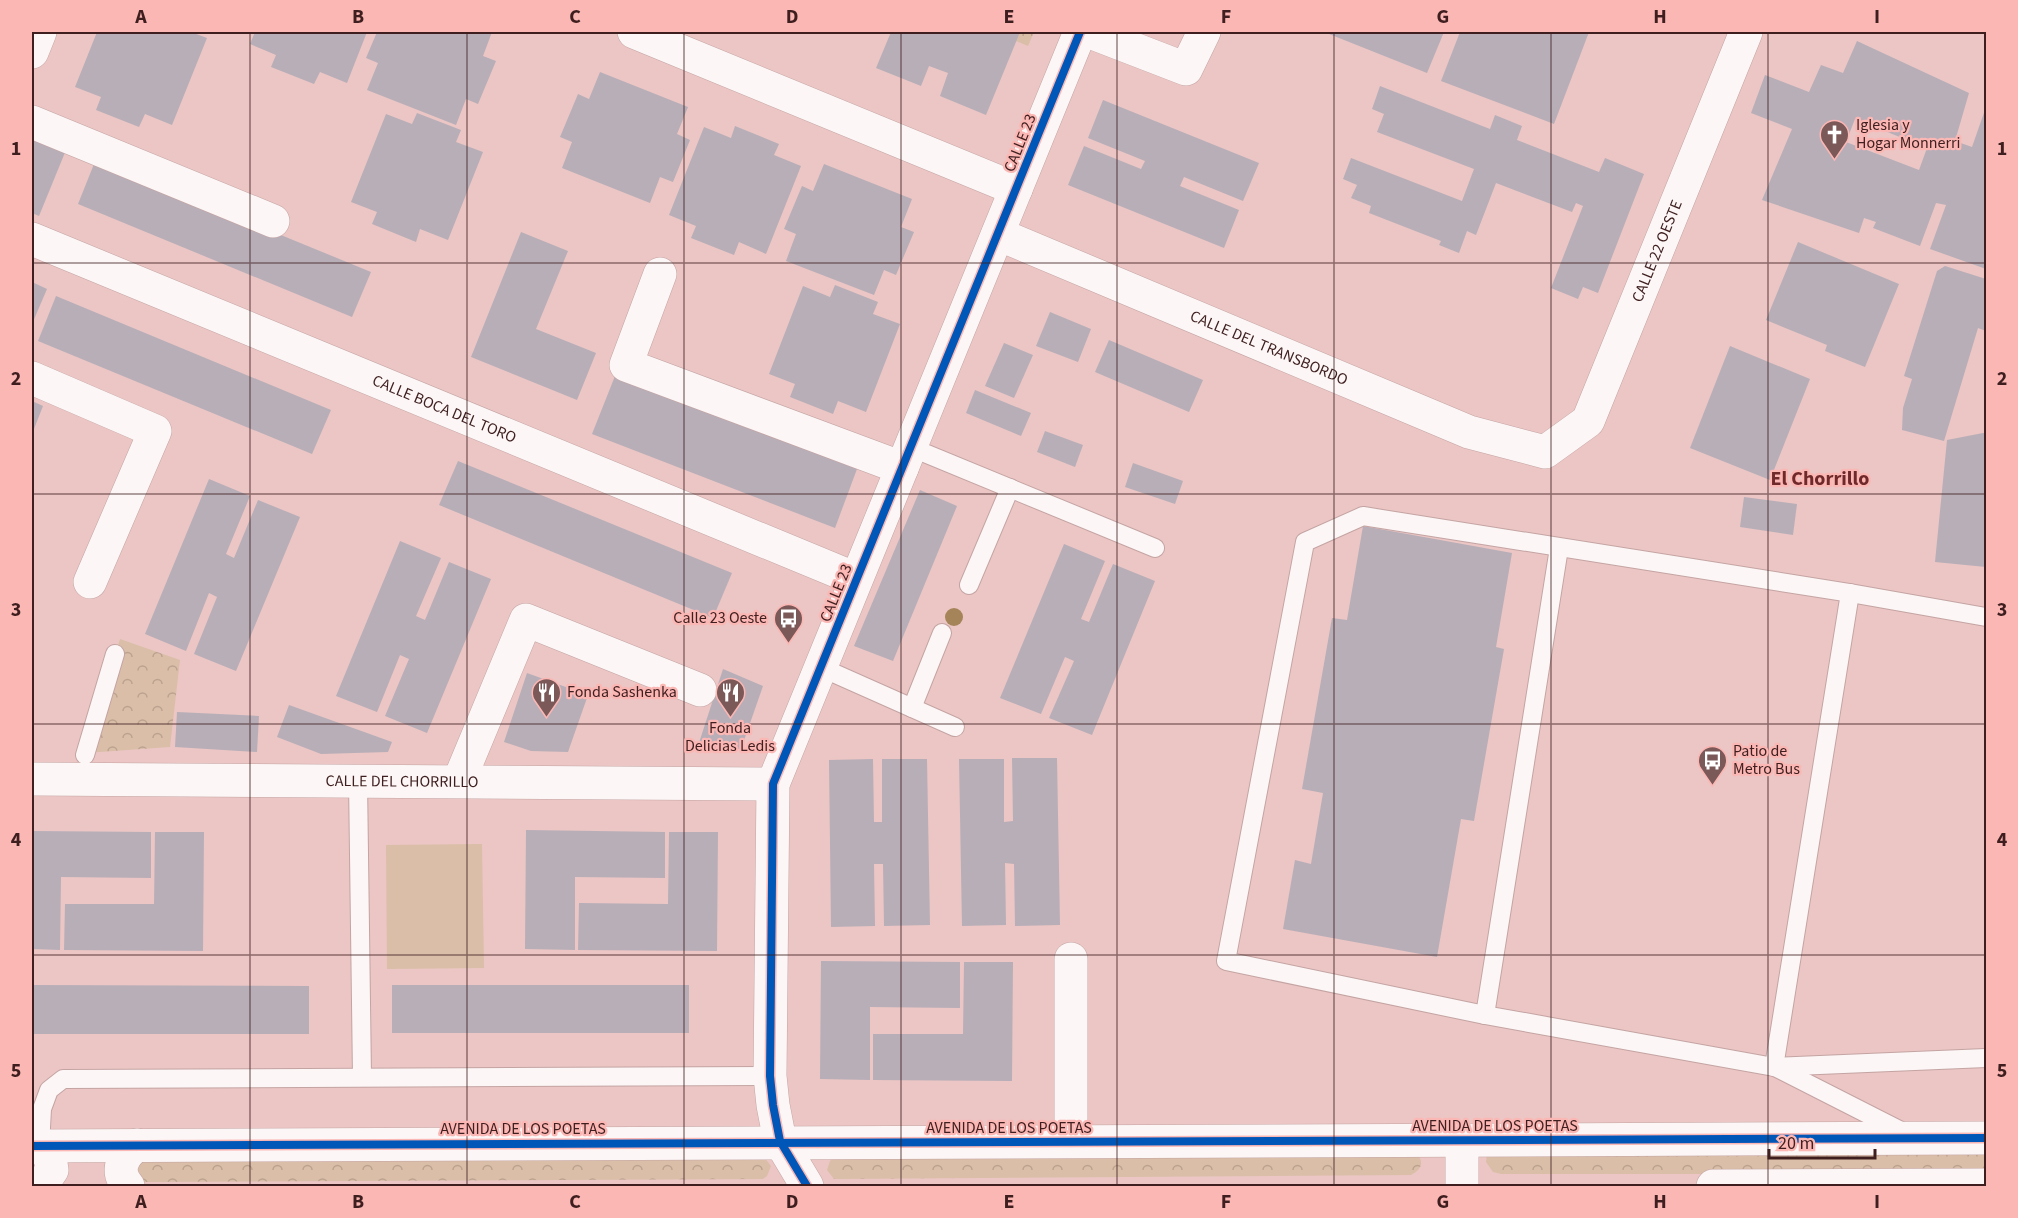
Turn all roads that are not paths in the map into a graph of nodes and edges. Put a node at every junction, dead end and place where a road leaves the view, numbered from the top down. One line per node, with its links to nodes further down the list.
1 (40, 32): 7 (street)
2 (634, 32): 9 (street)
3 (1080, 32): 9 (street, CALLE 23)
4 (1090, 32): 5 (street)
5 (1204, 32)
6 (1746, 32): 15 (street, CALLE 22 OESTE)
7 (32, 52)
8 (32, 122): 10 (street)
9 (1016, 189): 11 (street, CALLE 23)
10 (273, 221)
11 (998, 234): 15 (street, CALLE DEL TRANSBORDO); 16 (street, CALLE 23)
12 (32, 239): 20 (street, CALLE BOCA DEL TORO)
13 (660, 274): 16 (street)
14 (32, 378): 21 (street)
15 (1545, 452)
16 (906, 457): 17 (lane); 20 (street, CALLE 23)
17 (1010, 488): 18 (lane); 22 (lane)
18 (1155, 548)
19 (1559, 548): 23 (lane); 37 (lane); 37 (lane)
20 (856, 579): 27 (street, CALLE 23)
21 (90, 582)
22 (969, 585)
23 (1850, 593): 24 (lane); 39 (lane)
24 (1986, 617)
25 (942, 633): 29 (lane)
26 (115, 654): 31 (lane)
27 (820, 667): 29 (lane); 35 (street, CALLE 23)
28 (700, 690): 34 (street)
29 (912, 708): 30 (lane)
30 (954, 727)
31 (85, 755)
32 (32, 779): 33 (street, CALLE DEL CHORRILLO)
33 (358, 780): 34 (street, CALLE DEL CHORRILLO); 41 (lane)
34 (459, 781): 35 (street, CALLE DEL CHORRILLO)
35 (772, 784): 40 (street, CALLE 23)
36 (1071, 959): 45 (street)
37 (1485, 1015): 39 (lane)
38 (1986, 1058): 39 (lane)
39 (1774, 1067): 42 (lane)
40 (770, 1076): 41 (lane); 46 (street, CALLE 23)
41 (362, 1077): 48 (lane)
42 (1915, 1138): 43 (street, AVENIDA DE LOS POETAS); 44 (street, AVENIDA DE LOS POETAS)
43 (1986, 1138)
44 (1462, 1140): 45 (street, AVENIDA DE LOS POETAS); 53 (street)
45 (1071, 1141): 46 (street, AVENIDA DE LOS POETAS)
46 (780, 1142): 47 (street, AVENIDA DE LOS POETAS); 52 (street, CALLE 23)
47 (137, 1145): 48 (street, AVENIDA DE LOS POETAS); 51 (street)
48 (36, 1146): 50 (street)
49 (1986, 1185): 54 (street)
50 (32, 1186)
51 (128, 1186)
52 (807, 1186)
53 (1462, 1186)
54 (1713, 1186)

